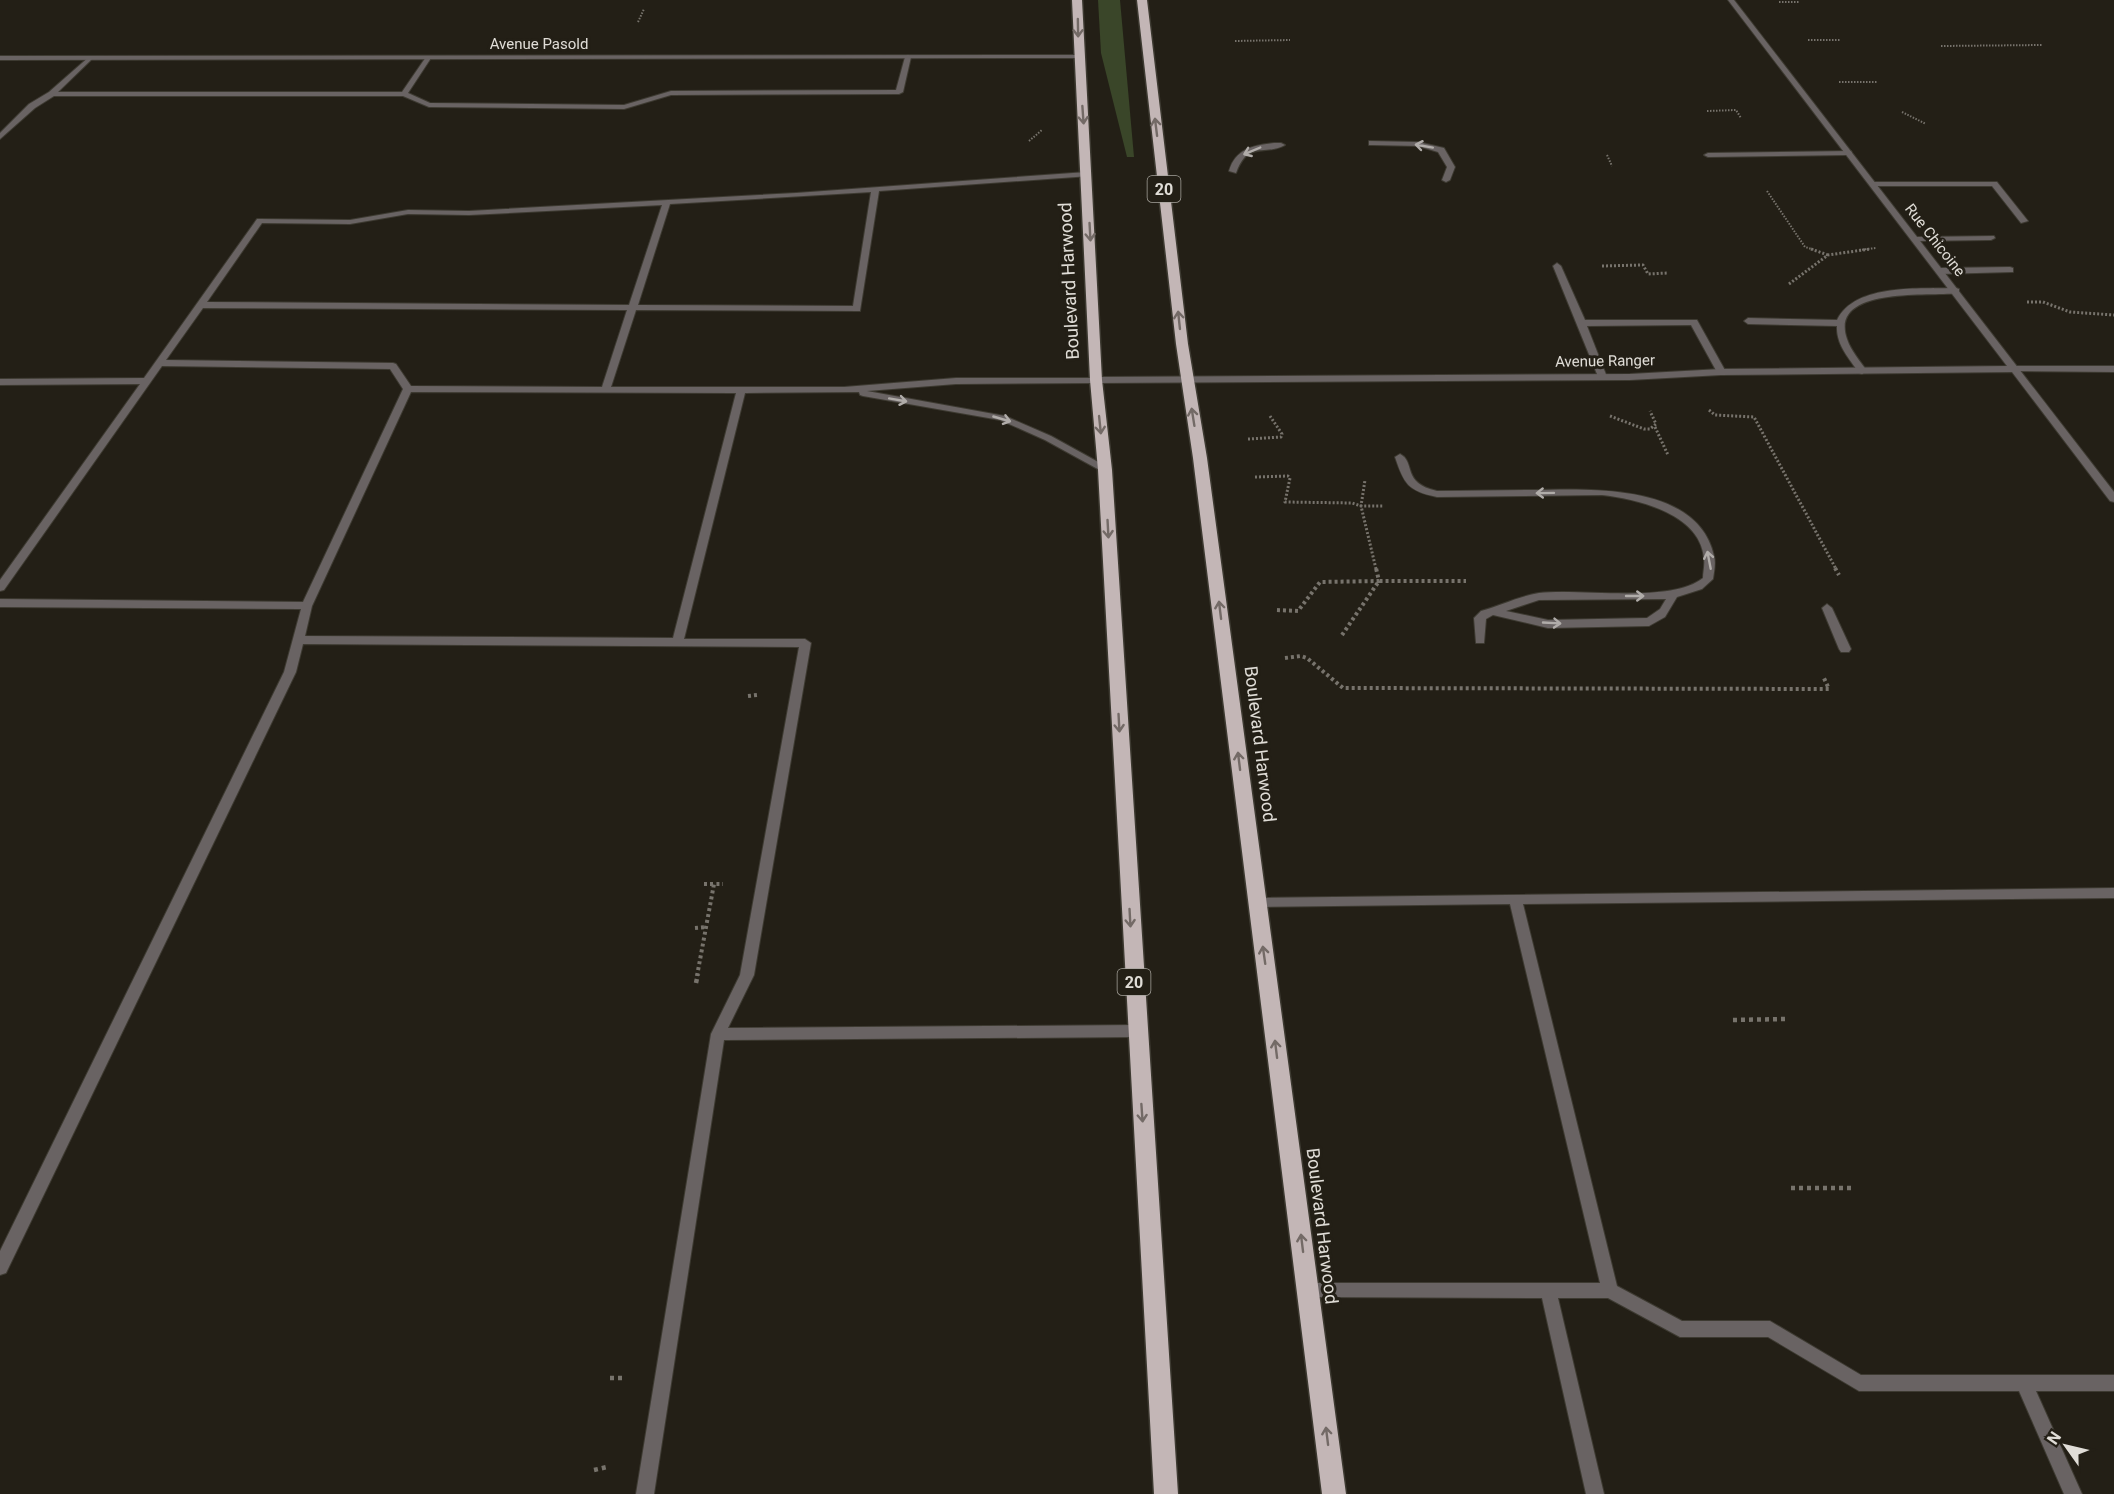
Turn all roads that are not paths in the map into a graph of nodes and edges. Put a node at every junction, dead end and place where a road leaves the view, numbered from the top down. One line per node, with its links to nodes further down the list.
1 (1077, 0): 5 (highway, Boulevard Harwood / 20, one-way to 5)
2 (1142, 0): 40 (highway, Boulevard Harwood / 20, one-way to 2)
3 (1731, 0): 14 (street, Rue Chicoine)
4 (908, 57): 5 (street, Avenue Pasold); 8 (street, Avenue Pasold); 10 (street)
5 (1078, 57): 17 (highway, Boulevard Harwood / 20, one-way to 17)
6 (0, 58): 7 (street, Avenue Pasold)
7 (90, 58): 8 (street, Avenue Pasold); 9 (street)
8 (428, 58): 10 (street)
9 (52, 94): 10 (street); 11 (street)
10 (404, 94)
11 (0, 137)
12 (1372, 143): 18 (street, one-way to 12)
13 (1281, 145): 16 (street, one-way to 16)
14 (1848, 153): 15 (street); 19 (street, Rue Chicoine)
15 (1708, 155)
16 (1233, 171)
17 (1087, 174): 20 (street); 41 (highway, Boulevard Harwood / 20, one-way to 41)
18 (1446, 180)
19 (1872, 184): 22 (street); 24 (street, Rue Chicoine)
20 (874, 189): 21 (street); 30 (street)
21 (667, 201): 29 (street); 30 (street)
22 (2024, 221)
23 (1991, 238): 24 (street)
24 (1916, 239): 27 (street, Rue Chicoine)
25 (1557, 266): 32 (street)
26 (2010, 270): 27 (street)
27 (1940, 271): 28 (street, Rue Chicoine)
28 (1956, 291): 33 (street); 35 (street, Rue Chicoine)
29 (201, 305): 30 (street); 34 (street)
30 (632, 308): 45 (street)
31 (1748, 321): 33 (street)
32 (1582, 323): 38 (street); 39 (street)
33 (1842, 323): 37 (street)
34 (159, 363): 42 (street); 44 (street)
35 (2016, 369): 36 (street, Avenue Ranger); 37 (street, Avenue Ranger); 50 (street, Rue Chicoine)
36 (2114, 369)
37 (1862, 371): 38 (street, Avenue Ranger)
38 (1721, 372): 39 (street, Avenue Ranger)
39 (1602, 377): 40 (street, Avenue Ranger)
40 (1187, 378): 41 (street, Avenue Ranger); 63 (highway, Boulevard Harwood / 20, one-way to 40)
41 (1096, 380): 47 (street, Avenue Ranger); 49 (highway, Boulevard Harwood / 20, one-way to 49)
42 (147, 381): 43 (street); 51 (street)
43 (0, 382)
44 (408, 389): 45 (street); 54 (street)
45 (606, 389): 46 (street)
46 (741, 390): 47 (street); 59 (street)
47 (844, 390): 49 (street, one-way to 49)
48 (1400, 457): 52 (street, one-way to 48)
49 (1105, 470): 64 (highway, Boulevard Harwood / 20, one-way to 64)
50 (2114, 499)
51 (0, 588)
52 (1673, 595): 56 (street, one-way to 52); 56 (street, one-way to 52)
53 (0, 603): 54 (street)
54 (307, 606): 57 (street)
55 (1827, 608): 60 (street)
56 (1495, 612): 58 (street)
57 (298, 640): 59 (street); 66 (street)
58 (1480, 640)
59 (678, 642): 65 (street)
60 (1845, 649)
61 (2114, 893): 62 (street)
62 (1515, 899): 63 (street); 69 (street)
63 (1256, 902): 67 (highway, Boulevard Harwood / 20, one-way to 63)
64 (1137, 1031): 65 (street); 73 (highway, Boulevard Harwood / 20, one-way to 73)
65 (718, 1034): 72 (street)
66 (0, 1268)
67 (1308, 1290): 68 (street); 74 (highway, Boulevard Harwood / 20, one-way to 67)
68 (1548, 1291): 69 (street); 75 (street)
69 (1610, 1291): 70 (street)
70 (2024, 1383): 71 (street); 76 (street)
71 (2114, 1383)
72 (645, 1494)
73 (1166, 1494)
74 (1334, 1494)
75 (1595, 1494)
76 (2073, 1494)

